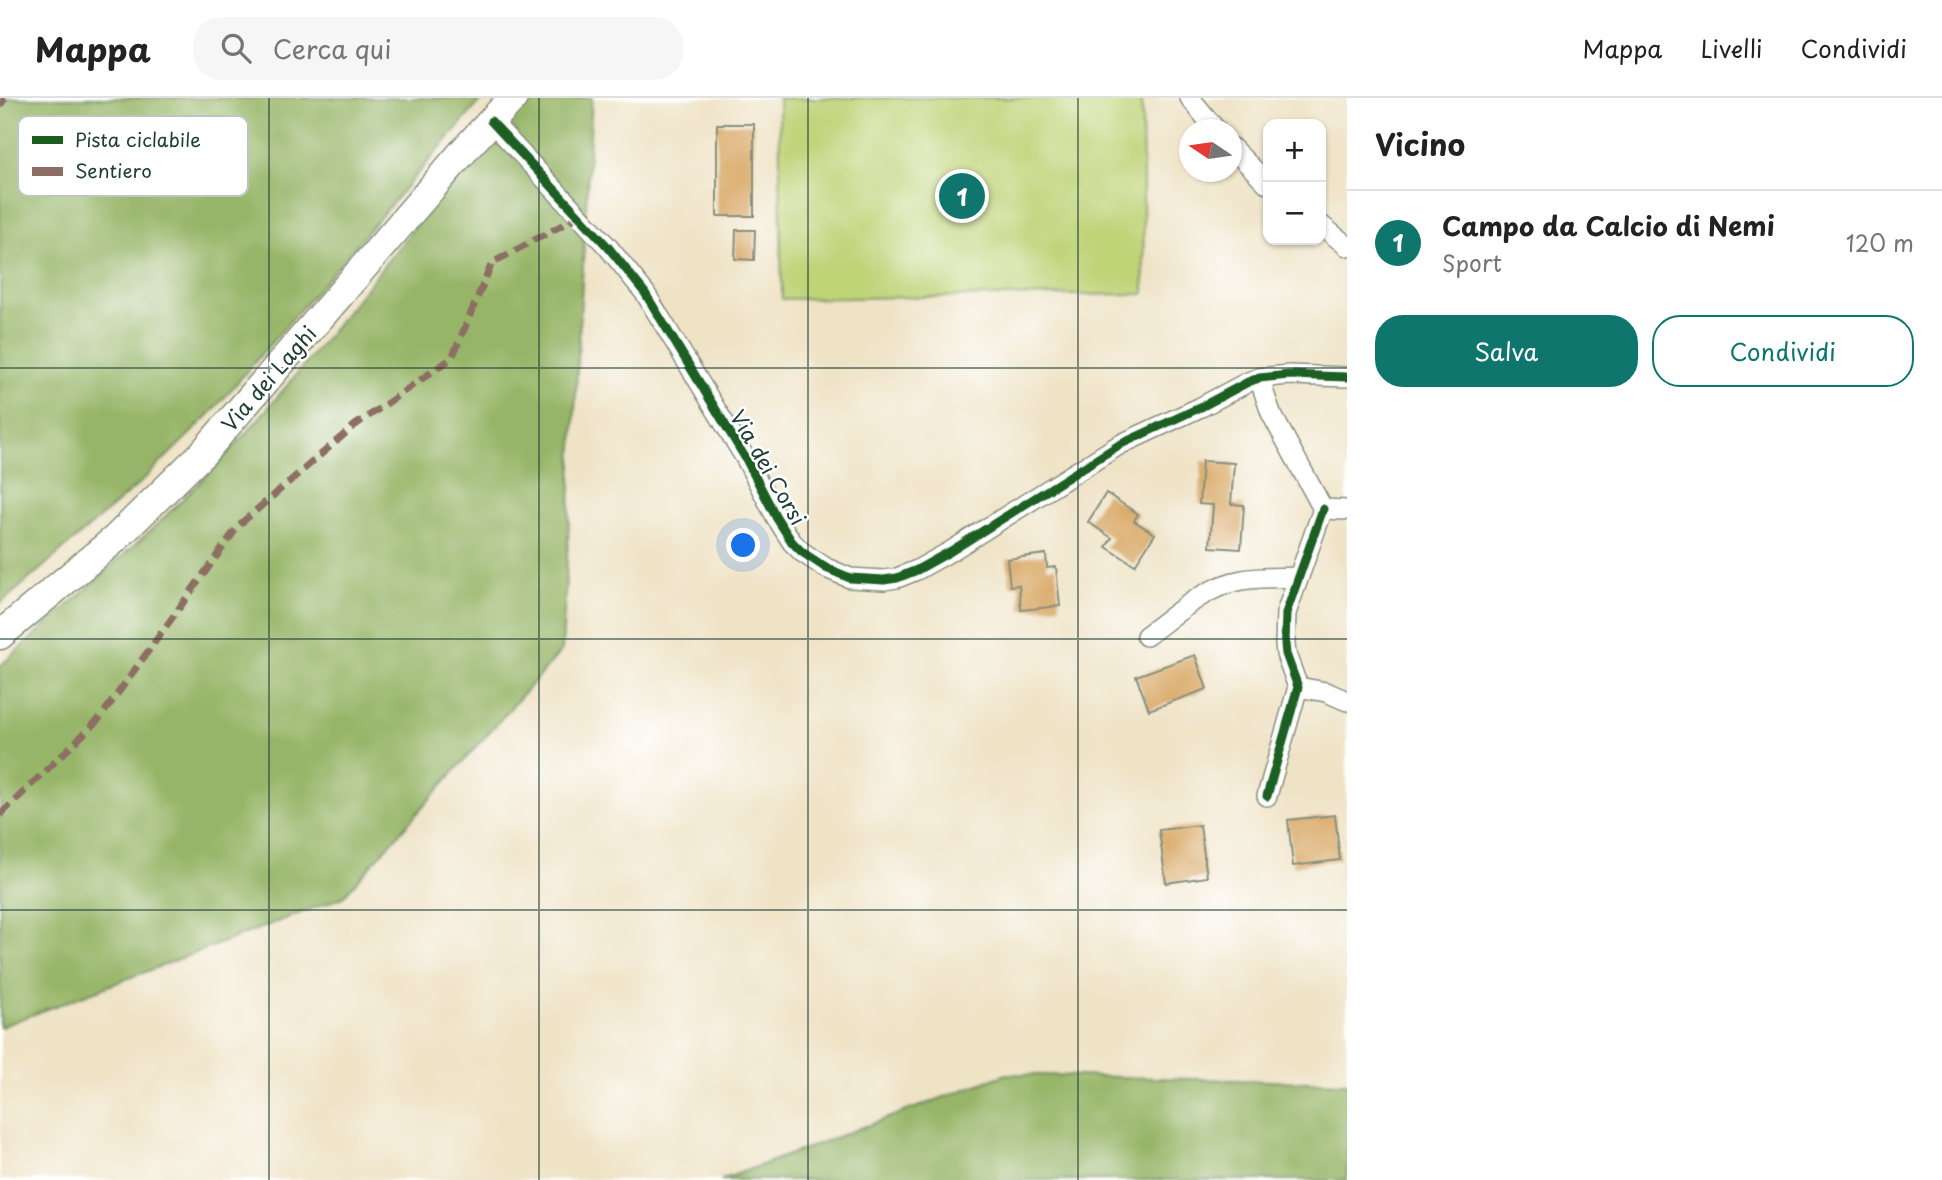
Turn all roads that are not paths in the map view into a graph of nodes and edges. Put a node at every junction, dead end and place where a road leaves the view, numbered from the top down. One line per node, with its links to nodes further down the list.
1 (513, 98): 4 (main road, Via dei Laghi)
2 (1190, 98): 3 (street)
3 (1207, 119)
4 (491, 121): 10 (street, Via dei Corsi); 14 (main road, Via dei Laghi)
5 (1242, 159): 6 (street)
6 (1266, 182)
7 (1326, 229): 8 (street)
8 (1347, 246)
9 (1347, 377): 10 (street, Via dei Corsi)
10 (1259, 378): 11 (street)
11 (1323, 509): 12 (street); 13 (street)
12 (1347, 509)
13 (1298, 577): 15 (street); 16 (street)
14 (0, 635)
15 (1146, 636)
16 (1298, 687): 17 (street); 18 (street)
17 (1347, 701)
18 (1267, 796)

